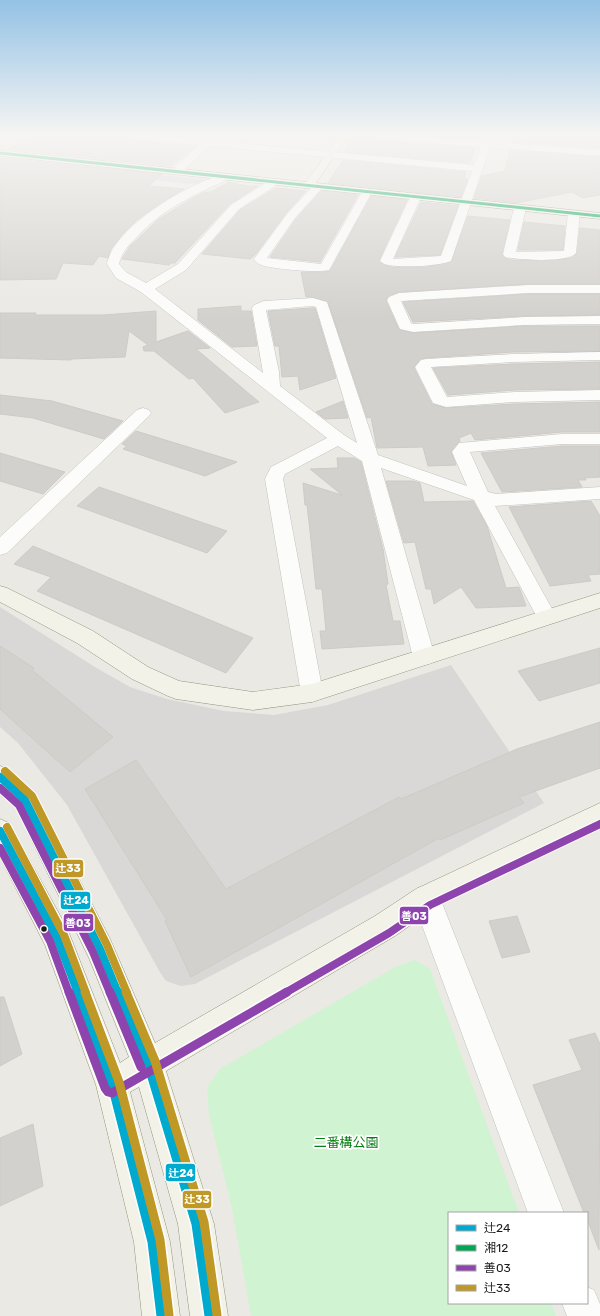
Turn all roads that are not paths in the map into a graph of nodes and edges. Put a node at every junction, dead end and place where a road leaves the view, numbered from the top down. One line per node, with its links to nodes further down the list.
1 (179, 197): 12 (street)
2 (250, 197): 12 (street)
3 (305, 197): 4 (street)
4 (364, 197)
5 (415, 197): 8 (street)
6 (419, 197): 8 (street)
7 (468, 197): 8 (street)
8 (466, 202): 9 (street)
9 (520, 208): 10 (street); 10 (street)
10 (574, 213): 11 (street)
11 (600, 216)
12 (146, 289): 16 (street)
13 (600, 289): 14 (street)
14 (600, 320)
15 (600, 356): 17 (street)
16 (272, 388): 19 (street); 21 (street)
17 (600, 395)
18 (143, 413): 24 (street)
19 (338, 439): 21 (street); 29 (street)
20 (600, 439): 23 (street)
21 (370, 458): 23 (street); 28 (street)
22 (600, 493): 23 (street)
23 (481, 496): 27 (street)
24 (0, 548)
25 (0, 593): 29 (street)
26 (600, 600): 27 (street)
27 (546, 616): 28 (street)
28 (424, 657): 29 (street)
29 (312, 693)
30 (0, 777): 34 (street)
31 (600, 815): 33 (street)
32 (0, 831): 35 (street)
33 (426, 898): 34 (street); 36 (street)
34 (148, 1064): 35 (street); 39 (street)
35 (112, 1085): 38 (street)
36 (546, 1212)
37 (581, 1304): 40 (street)
38 (161, 1316)
39 (209, 1316)
40 (586, 1316)

